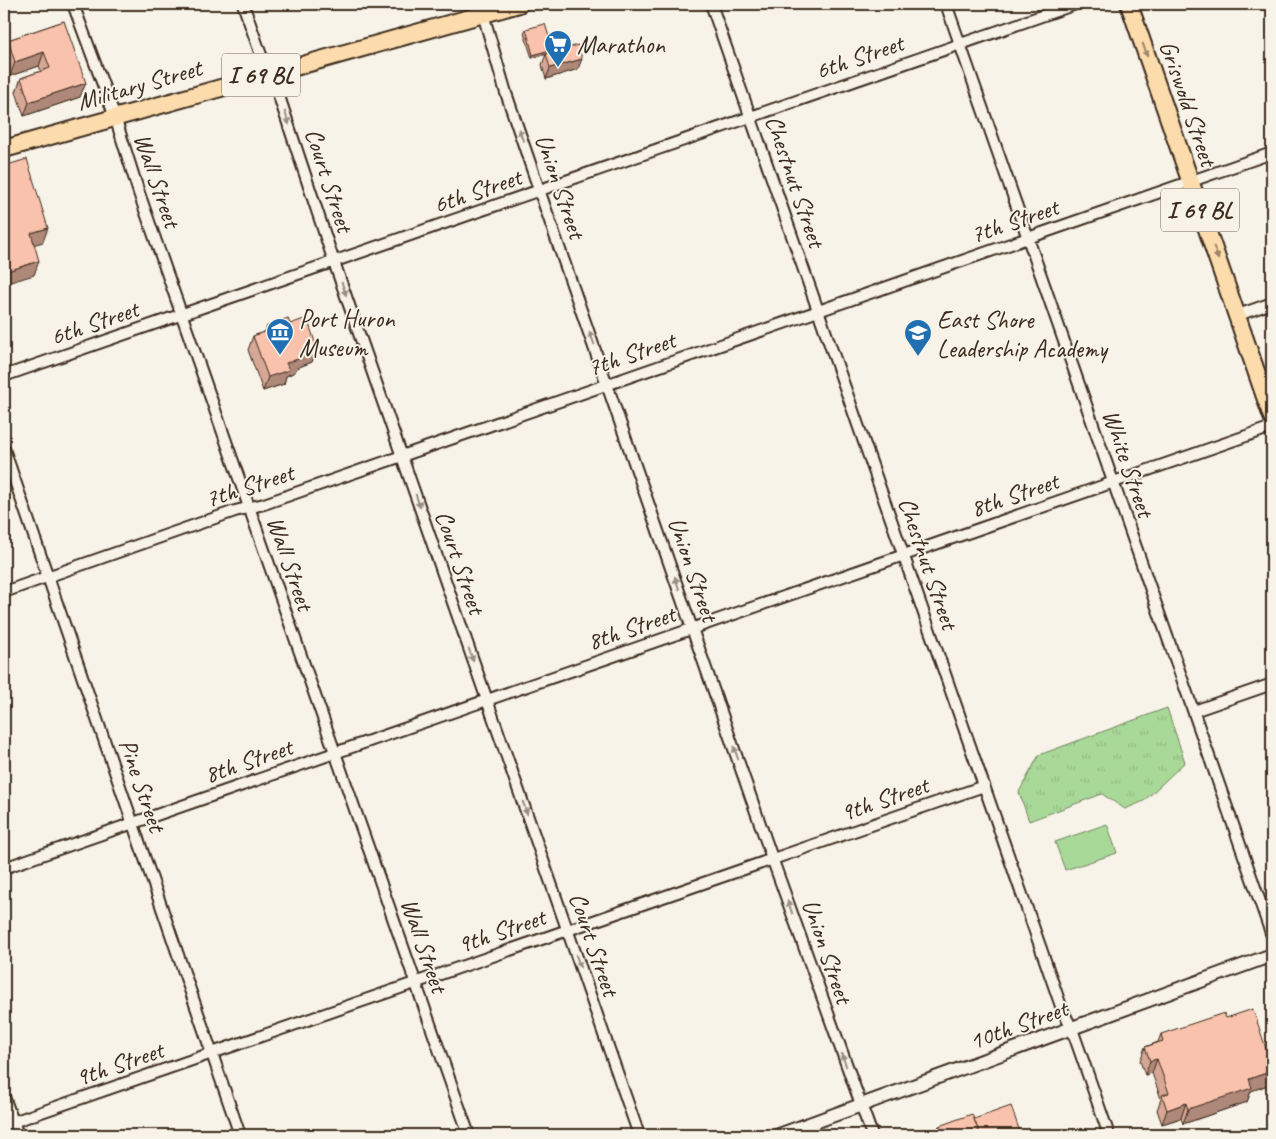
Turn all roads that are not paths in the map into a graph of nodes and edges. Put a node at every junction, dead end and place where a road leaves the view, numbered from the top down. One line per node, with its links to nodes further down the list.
1 (73, 4): 12 (street, Wall Street)
2 (243, 4): 10 (street, Court Street)
3 (519, 4): 8 (main road, Military Street / I 69 BL)
4 (711, 4): 11 (street, Chestnut Street)
5 (946, 4): 9 (street, White Street)
6 (1076, 4): 9 (street, 6th Street)
7 (1129, 4): 15 (main road, Griswold Street / I 69 BL, one-way to 15)
8 (483, 14): 10 (main road, Military Street / I 69 BL); 16 (street, Union Street, one-way to 8)
9 (960, 44): 11 (street, 6th Street); 17 (street, White Street)
10 (272, 72): 12 (main road, Military Street / I 69 BL); 18 (street, Court Street, one-way to 18)
11 (750, 116): 16 (street, 6th Street); 20 (street, Chestnut Street)
12 (115, 117): 13 (main road, Military Street / I 69 BL); 21 (street, Wall Street)
13 (4, 149)
14 (1272, 153): 15 (street, 7th Street)
15 (1190, 182): 17 (street, 7th Street); 22 (main road, Griswold Street / I 69 BL, one-way to 22)
16 (540, 190): 18 (street, 6th Street); 24 (street, Union Street, one-way to 16)
17 (1028, 238): 20 (street, 7th Street); 29 (street, White Street)
18 (334, 262): 21 (street, 6th Street); 28 (street, Court Street, one-way to 28)
19 (1272, 303): 22 (street)
20 (818, 310): 24 (street, 7th Street); 31 (street, Chestnut Street)
21 (182, 314): 23 (street, 6th Street); 30 (street, Wall Street)
22 (1238, 315): 25 (main road, Griswold Street / I 69 BL)
23 (4, 376)
24 (608, 384): 28 (street, 7th Street); 34 (street, Union Street, one-way to 24)
25 (1272, 417)
26 (1272, 427): 29 (street, 8th Street)
27 (4, 449): 32 (street, Pine Street)
28 (402, 455): 30 (street, 7th Street); 36 (street, Court Street, one-way to 36)
29 (1113, 482): 31 (street, 8th Street); 37 (street, White Street)
30 (249, 507): 32 (street, 7th Street); 38 (street, Wall Street)
31 (903, 555): 34 (street, 8th Street); 39 (street, Chestnut Street)
32 (49, 576): 33 (street, 7th Street); 40 (street, Pine Street)
33 (4, 592)
34 (692, 628): 36 (street, 8th Street); 41 (street, Union Street, one-way to 34)
35 (1272, 684): 37 (street)
36 (487, 700): 38 (street, 8th Street); 43 (street, Court Street, one-way to 43)
37 (1194, 711): 44 (street, White Street)
38 (336, 752): 40 (street, 8th Street); 46 (street, Wall Street)
39 (984, 786): 41 (street, 9th Street); 47 (street, Chestnut Street)
40 (133, 823): 42 (street, 8th Street); 48 (street, Pine Street)
41 (772, 858): 43 (street, 9th Street); 50 (street, Union Street, one-way to 41)
42 (4, 868)
43 (568, 930): 46 (street, 9th Street); 55 (street, Court Street, one-way to 55)
44 (1272, 936)
45 (1272, 955): 47 (street, 10th Street)
46 (415, 982): 48 (street, 9th Street); 54 (street, Wall Street)
47 (1072, 1028): 50 (street, 10th Street); 58 (street, Chestnut Street)
48 (212, 1054): 51 (street, 9th Street); 53 (street, Pine Street)
49 (4, 1097): 51 (street)
50 (860, 1106): 56 (street, 10th Street); 57 (street, Union Street)
51 (8, 1123): 52 (street)
52 (18, 1135)
53 (240, 1135)
54 (469, 1135)
55 (639, 1135)
56 (779, 1135)
57 (872, 1135)
58 (1109, 1135)

